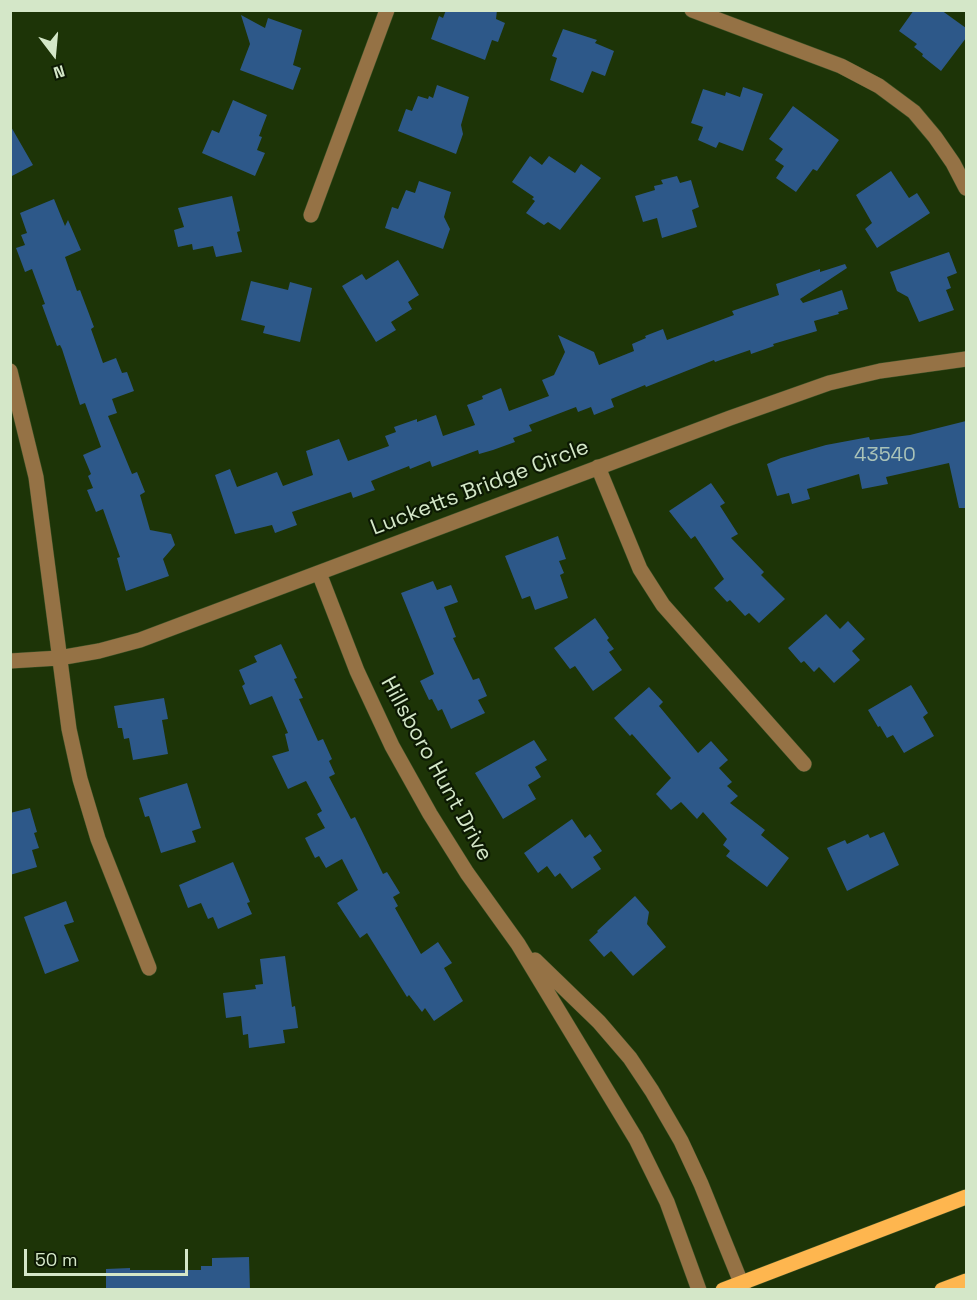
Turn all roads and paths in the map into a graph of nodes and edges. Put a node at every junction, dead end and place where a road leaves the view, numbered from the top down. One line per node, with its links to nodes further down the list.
1 (387, 10): 4 (street)
2 (692, 10): 3 (street)
3 (966, 188)
4 (311, 215)
5 (966, 359): 7 (street, Lucketts Bridge Circle)
6 (10, 370): 9 (street)
7 (598, 467): 8 (street, Lucketts Bridge Circle); 11 (street)
8 (318, 573): 9 (street, Lucketts Bridge Circle); 12 (street, Hillsboro Hunt Drive)
9 (59, 658): 10 (street, Lucketts Bridge Circle); 13 (street)
10 (10, 661)
11 (804, 764)
12 (518, 944): 16 (street, Hillsboro Hunt Drive); 17 (street, Hillsboro Hunt Drive)
13 (149, 968)
14 (966, 1197): 16 (main road)
15 (966, 1281): 19 (main road)
16 (743, 1286): 18 (main road)
17 (699, 1290)
18 (723, 1290)
19 (942, 1290)

